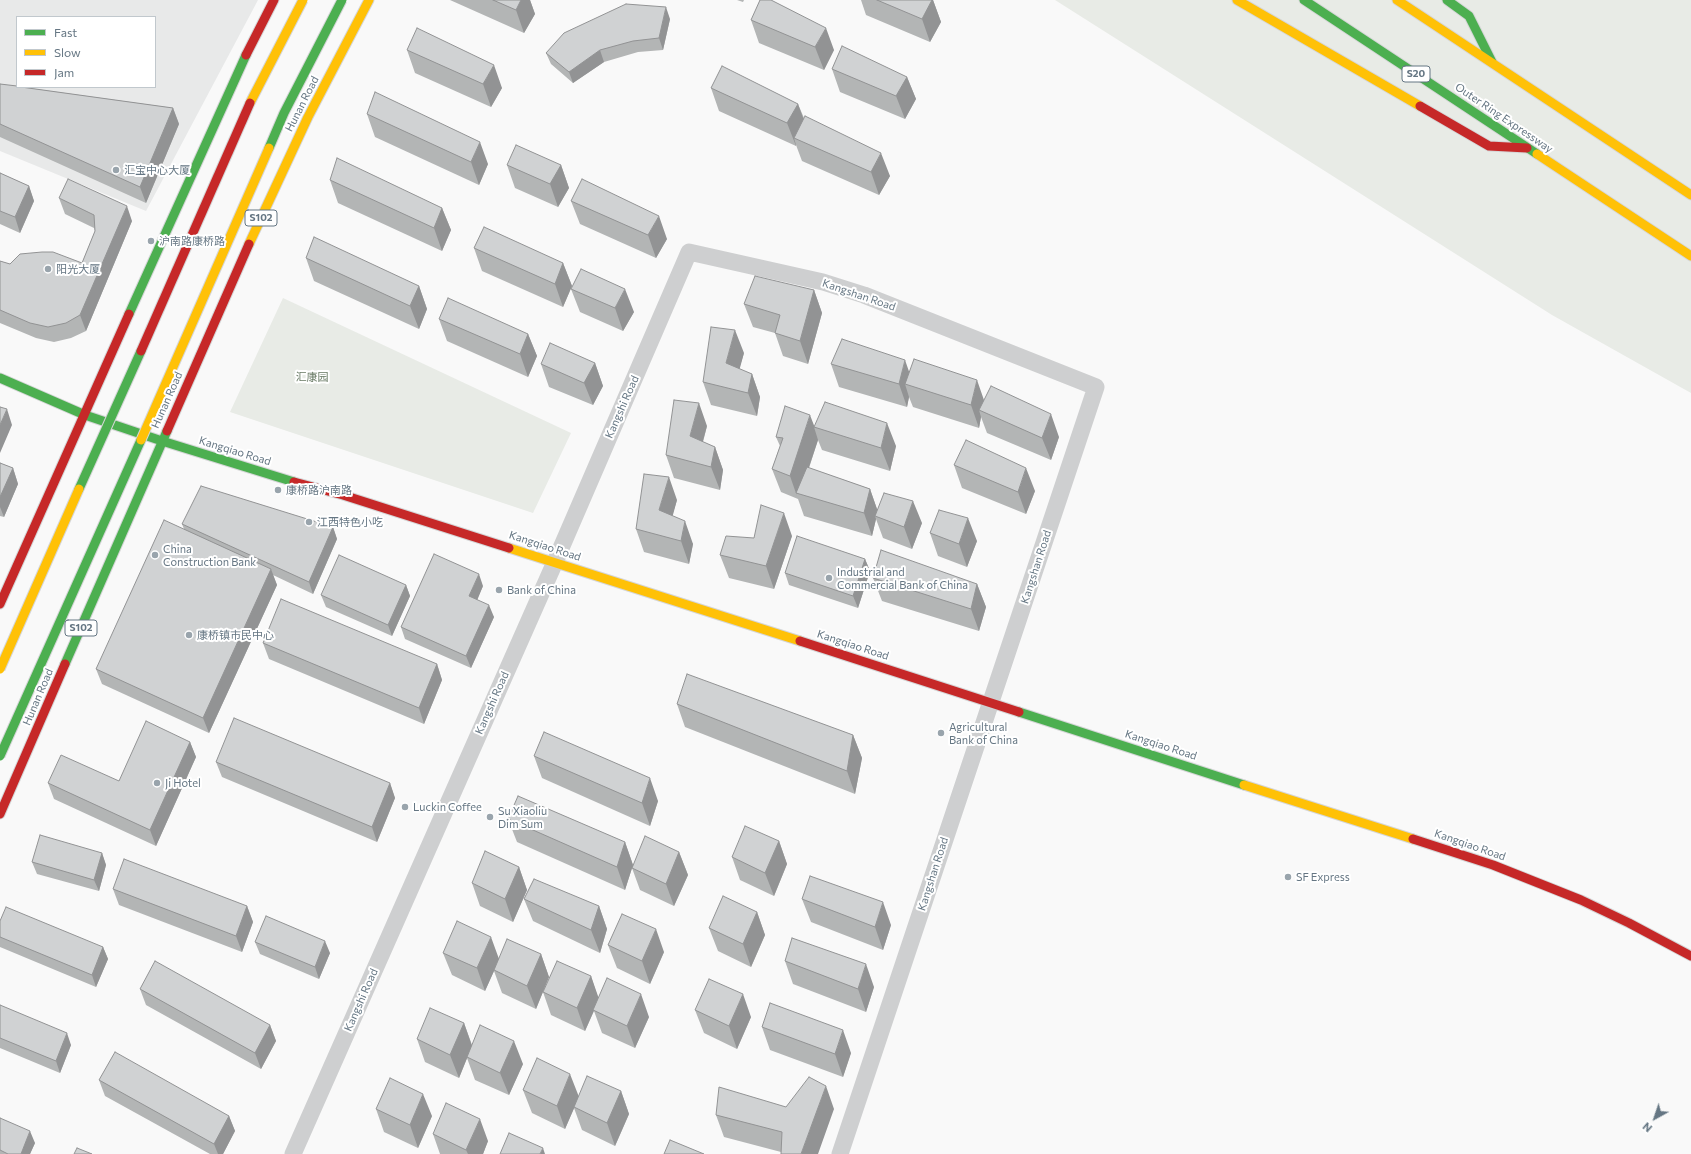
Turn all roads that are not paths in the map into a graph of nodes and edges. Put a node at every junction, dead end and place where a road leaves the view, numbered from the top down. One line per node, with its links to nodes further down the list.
1 (274, 0): 15 (main road)
2 (303, 0): 19 (main road, bridge)
3 (342, 0): 21 (main road, bridge)
4 (369, 0): 16 (main road, Hunan Road / S102)
5 (1237, 0): 10 (main road)
6 (1304, 0): 10 (main road, Outer Ring Expressway / S20)
7 (1397, 0): 9 (main road)
8 (1447, 0): 9 (main road)
9 (1492, 63): 11 (main road)
10 (1528, 148): 13 (main road, Outer Ring Expressway / S20)
11 (1691, 195)
12 (689, 252): 17 (street, Kangshi Road); 20 (street, Kangshan Road)
13 (1691, 256)
14 (0, 378): 15 (main road, Kangqiao Road)
15 (85, 414): 16 (main road, Kangqiao Road); 18 (main road)
16 (162, 441): 17 (main road, Kangqiao Road); 22 (main road, Hunan Road / S102)
17 (555, 562): 20 (main road, Kangqiao Road); 24 (street, Kangshi Road)
18 (0, 604)
19 (0, 669)
20 (991, 702): 23 (main road, Kangqiao Road); 25 (street, Kangshan Road)
21 (0, 756)
22 (0, 814)
23 (1691, 956)
24 (293, 1154)
25 (840, 1154)

